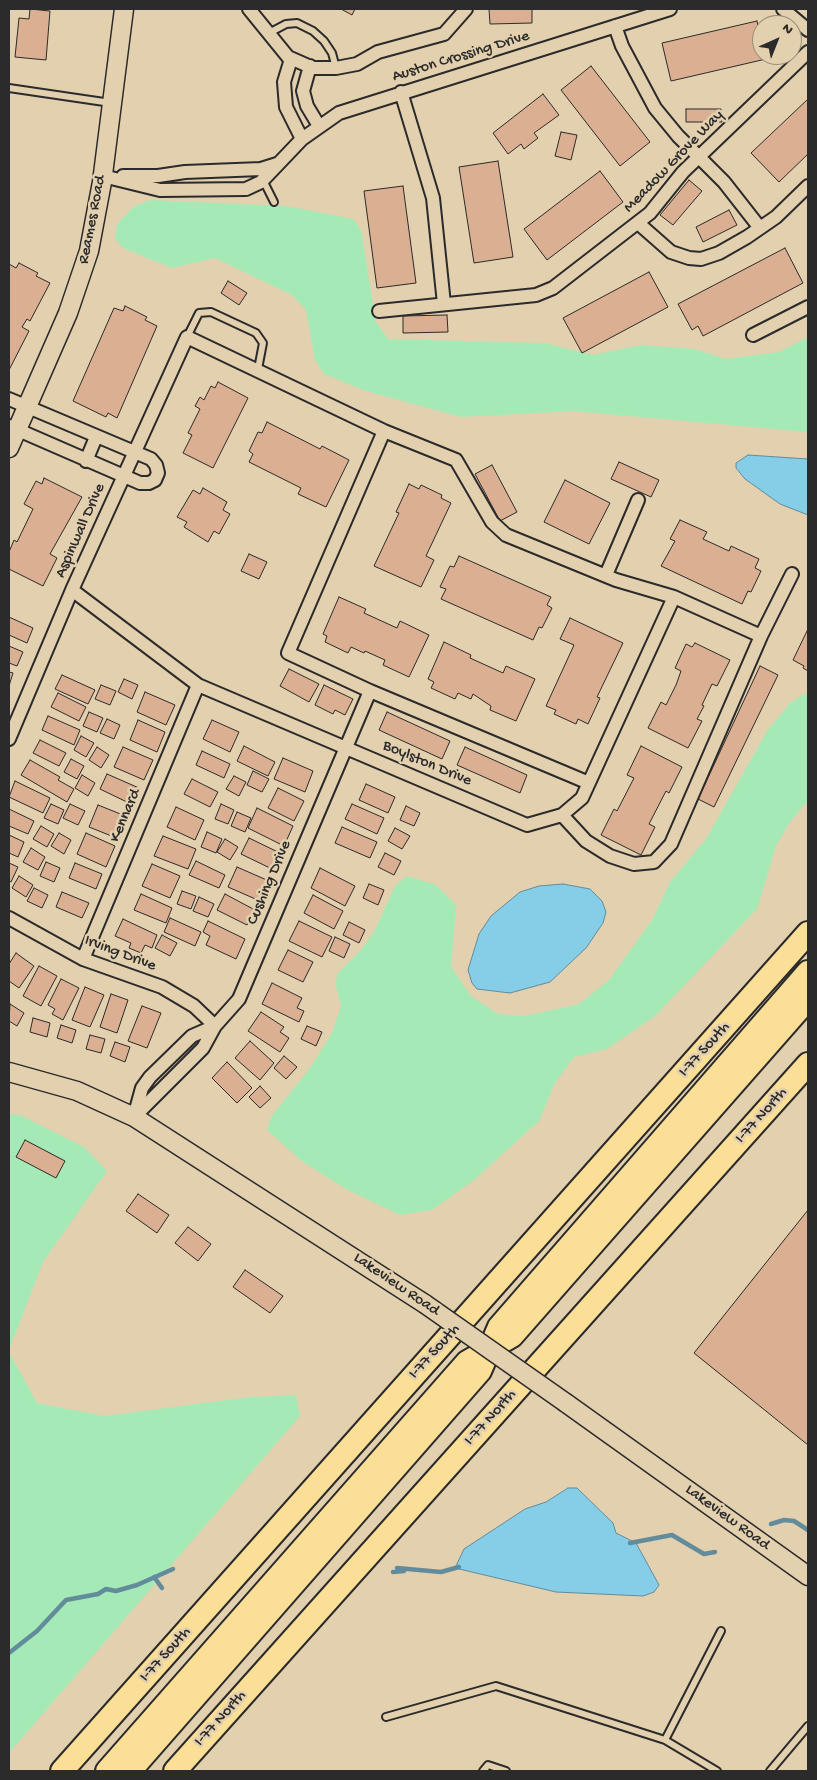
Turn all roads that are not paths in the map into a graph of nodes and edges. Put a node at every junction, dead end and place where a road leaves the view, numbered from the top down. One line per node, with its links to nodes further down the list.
1 (124, 9): 15 (main road, Reames Road)
2 (249, 9): 8 (street)
3 (466, 9): 12 (street)
4 (670, 9): 6 (street, Auston Crossing Drive)
5 (783, 9): 7 (street)
6 (615, 26): 14 (street, Auston Crossing Drive); 18 (street)
7 (808, 30)
8 (269, 33): 10 (street); 12 (lane)
9 (808, 52): 18 (street, Meadow Grove Way)
10 (291, 59): 11 (street); 17 (street)
11 (310, 66): 12 (street); 16 (street)
12 (336, 68)
13 (9, 88): 15 (lane)
14 (401, 92): 16 (street, Auston Crossing Drive); 28 (street)
15 (112, 103): 21 (main road, Reames Road)
16 (319, 126): 17 (street, Auston Crossing Drive)
17 (302, 139): 19 (street, Auston Crossing Drive)
18 (698, 156): 26 (street, Meadow Grove Way); 27 (street)
19 (277, 164): 20 (street); 22 (street, Auston Crossing Drive)
20 (191, 172): 21 (street); 24 (lane)
21 (102, 176): 24 (street, Auston Crossing Drive); 35 (main road, Reames Road)
22 (263, 180): 24 (street, Auston Crossing Drive); 25 (lane)
23 (808, 186): 27 (street)
24 (193, 190)
25 (274, 202)
26 (638, 223): 27 (street); 28 (street, Meadow Grove Way)
27 (760, 228)
28 (444, 304): 30 (street, Meadow Grove Way)
29 (808, 306): 31 (street)
30 (379, 311)
31 (753, 335)
32 (187, 337): 33 (street); 33 (lane); 40 (street, Aspinwall Drive)
33 (258, 369): 37 (street)
34 (9, 399): 35 (street)
35 (28, 407): 36 (main road, Reames Road); 38 (street)
36 (13, 428): 39 (main road, Reames Road); 41 (street)
37 (384, 431): 45 (street); 50 (street)
38 (96, 437): 40 (street); 41 (street)
39 (9, 448)
40 (135, 453): 42 (street, Aspinwall Drive); 42 (street)
41 (86, 460): 42 (street)
42 (124, 476): 46 (street, Aspinwall Drive)
43 (638, 500): 45 (street)
44 (792, 574): 48 (street)
45 (606, 576): 47 (street)
46 (72, 590): 49 (street, Boylston Drive); 51 (street, Aspinwall Drive)
47 (674, 597): 48 (street); 53 (street, Boylston Drive)
48 (761, 636): 54 (street)
49 (198, 685): 52 (street, Boylston Drive); 57 (street, Kennard)
50 (370, 691): 52 (street, Cushing Drive); 53 (street)
51 (9, 739)
52 (346, 748): 54 (street, Boylston Drive); 60 (street, Cushing Drive)
53 (589, 783): 54 (street, Boylston Drive)
54 (562, 816)
55 (9, 918): 57 (street, Irving Drive)
56 (808, 933): 72 (highway, I-77 South)
57 (83, 959): 60 (street, Irving Drive)
58 (808, 972): 64 (highway)
59 (808, 999): 64 (highway)
60 (215, 1026): 63 (street, Cushing Drive)
61 (808, 1064): 75 (highway, I-77 North)
62 (9, 1072): 63 (main road, Lakeview Road)
63 (134, 1117): 65 (main road, Lakeview Road, bridge)
64 (531, 1302): 65 (highway)
65 (490, 1349): 66 (highway); 67 (main road, Lakeview Road, bridge)
66 (448, 1395): 73 (highway); 74 (highway)
67 (808, 1576)
68 (721, 1631): 71 (lane)
69 (386, 1717): 71 (lane)
70 (808, 1726): 79 (lane)
71 (665, 1740): 78 (lane)
72 (62, 1771)
73 (107, 1771)
74 (130, 1771)
75 (175, 1771)
76 (483, 1771): 77 (lane)
77 (506, 1771)
78 (717, 1771)
79 (770, 1771)

